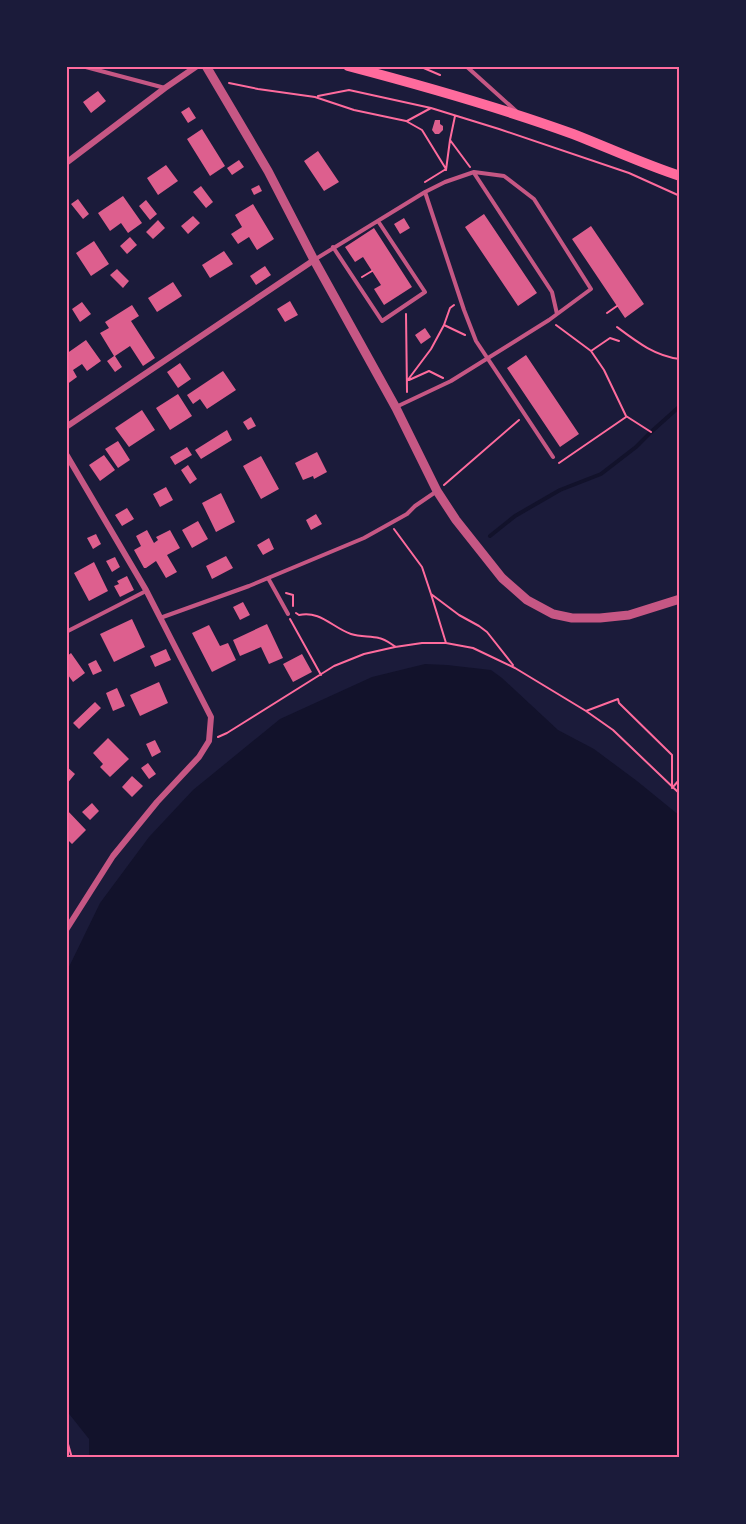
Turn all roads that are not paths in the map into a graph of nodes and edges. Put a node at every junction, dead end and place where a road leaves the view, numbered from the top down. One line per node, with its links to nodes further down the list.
1 (82, 66): 6 (lane)
2 (197, 66): 6 (street)
3 (206, 66): 14 (street)
4 (348, 66): 7 (main road)
5 (466, 66): 7 (lane)
6 (165, 88): 8 (street)
7 (524, 117): 10 (main road)
8 (66, 163)
9 (474, 172): 11 (lane); 15 (lane); 15 (lane)
10 (680, 178)
11 (425, 192): 12 (lane); 16 (lane)
12 (378, 221): 13 (lane); 13 (lane)
13 (333, 248): 14 (lane)
14 (314, 260): 17 (street); 18 (street)
15 (557, 314): 16 (lane)
16 (488, 358): 17 (lane); 20 (lane)
17 (396, 408): 21 (street)
18 (66, 427)
19 (66, 454): 23 (street)
20 (553, 458)
21 (438, 491): 22 (lane); 24 (street)
22 (268, 578): 25 (lane); 26 (lane)
23 (146, 591): 26 (street); 27 (lane)
24 (680, 599)
25 (288, 614)
26 (160, 618): 28 (street)
27 (66, 633)
28 (66, 930)

